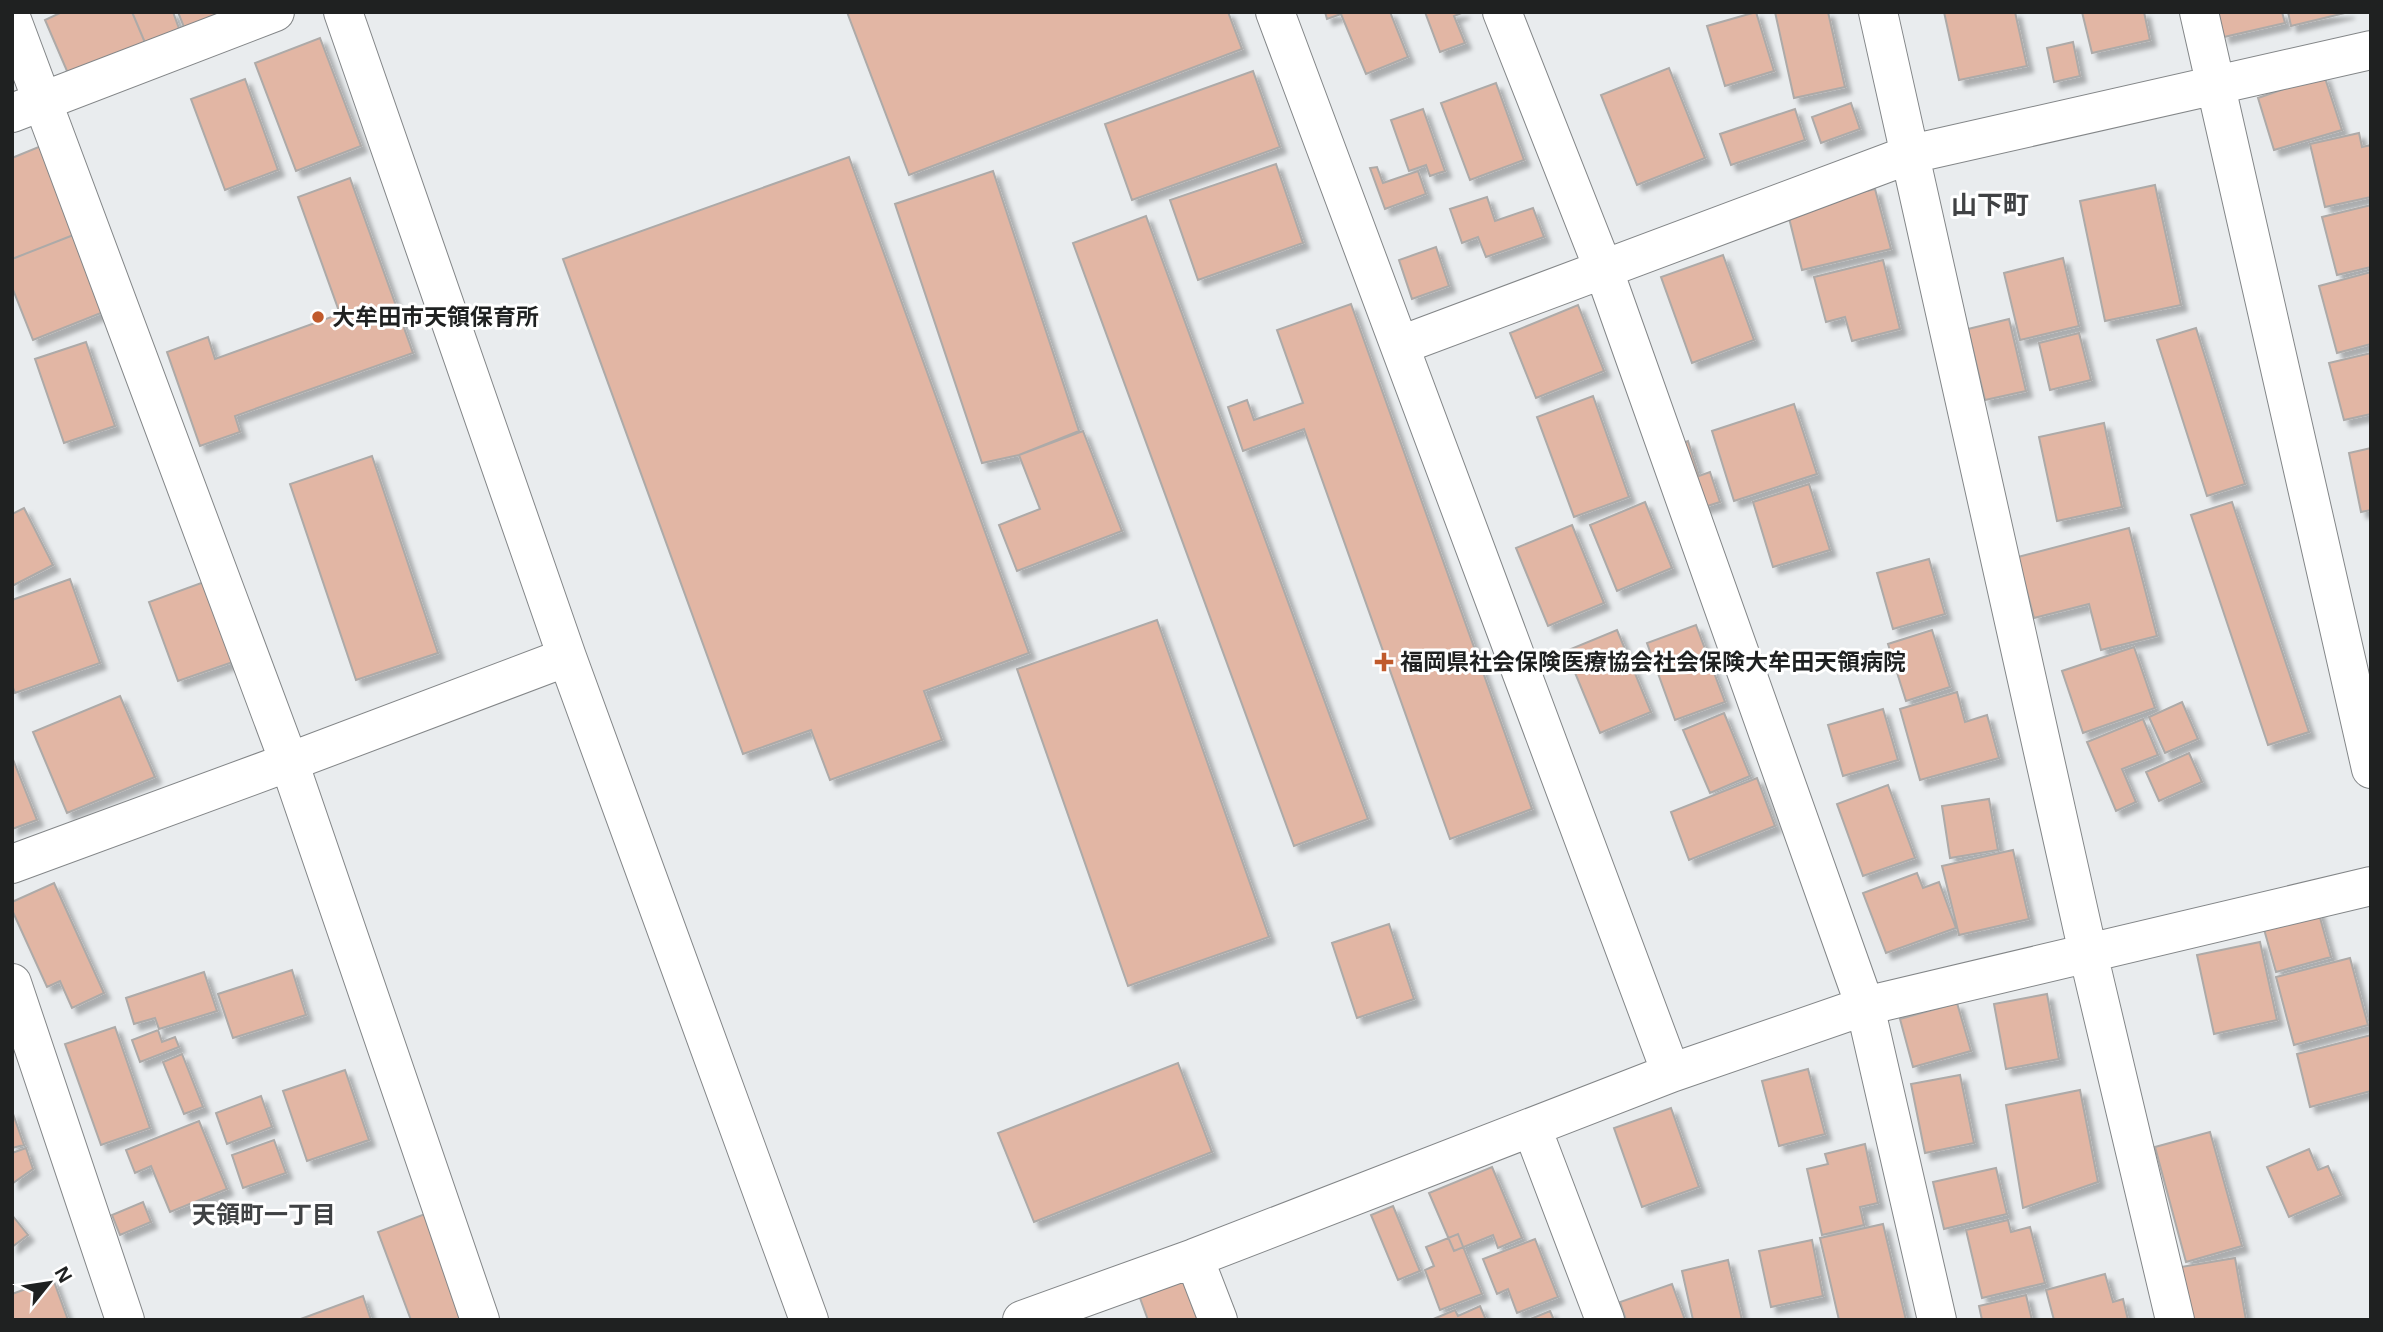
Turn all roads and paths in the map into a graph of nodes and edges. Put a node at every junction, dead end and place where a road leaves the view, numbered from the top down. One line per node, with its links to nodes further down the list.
1 (275, 12): 10 (street)
2 (343, 12): 14 (street)
3 (1275, 12): 13 (street)
4 (1502, 12): 12 (street)
5 (1878, 12): 11 (street)
6 (2199, 12): 9 (street)
7 (12, 20): 10 (street)
8 (2371, 50): 9 (street)
9 (2215, 85): 11 (street); 16 (street)
10 (27, 107): 15 (street)
11 (1911, 154): 12 (street); 19 (street)
12 (1603, 268): 13 (street); 21 (street)
13 (1401, 345): 22 (street)
14 (567, 657): 15 (street); 27 (street)
15 (289, 762): 17 (street); 26 (street)
16 (2371, 769)
17 (12, 864)
18 (2371, 886): 19 (street)
19 (2088, 953): 21 (street); 32 (street)
20 (12, 983): 25 (street)
21 (1865, 1006): 22 (street); 31 (street)
22 (1671, 1073): 23 (street)
23 (1532, 1128): 24 (street); 30 (street)
24 (1194, 1258): 28 (street); 29 (street)
25 (125, 1320)
26 (480, 1320)
27 (809, 1320)
28 (1022, 1320)
29 (1218, 1320)
30 (1605, 1320)
31 (1937, 1320)
32 (2175, 1320)

